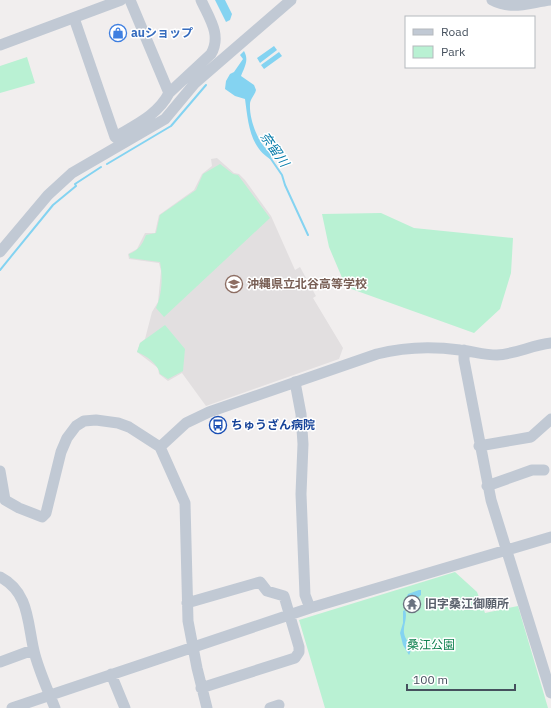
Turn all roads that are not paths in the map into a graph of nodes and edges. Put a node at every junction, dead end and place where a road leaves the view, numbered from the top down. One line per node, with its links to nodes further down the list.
1 (121, 0): 7 (street)
2 (130, 0): 9 (street)
3 (201, 0): 9 (street)
4 (290, 0): 10 (street)
5 (492, 0): 6 (street)
6 (551, 0)
7 (74, 18): 8 (street); 9 (street)
8 (0, 46)
9 (169, 93)
10 (0, 252)
11 (551, 343): 12 (street)
12 (464, 350): 13 (street); 15 (street)
13 (295, 382): 16 (street); 24 (street)
14 (551, 419): 15 (street)
15 (479, 446): 19 (street)
16 (160, 447): 18 (street); 23 (street)
17 (544, 470): 19 (street)
18 (0, 471)
19 (487, 486): 21 (street)
20 (551, 537): 21 (street)
21 (507, 549): 24 (street); 30 (street)
22 (0, 577): 33 (street)
23 (187, 603): 25 (street); 26 (street)
24 (310, 608): 25 (street)
25 (290, 614): 26 (street); 31 (street)
26 (193, 646): 29 (street); 31 (street)
27 (30, 651): 28 (street)
28 (0, 662)
29 (111, 674): 33 (street); 36 (street)
30 (549, 680): 32 (street)
31 (201, 688): 37 (street)
32 (551, 693)
33 (50, 695): 34 (street); 35 (street)
34 (12, 708)
35 (55, 708)
36 (125, 708)
37 (207, 708)
38 (270, 708): 39 (street)
39 (278, 708)

